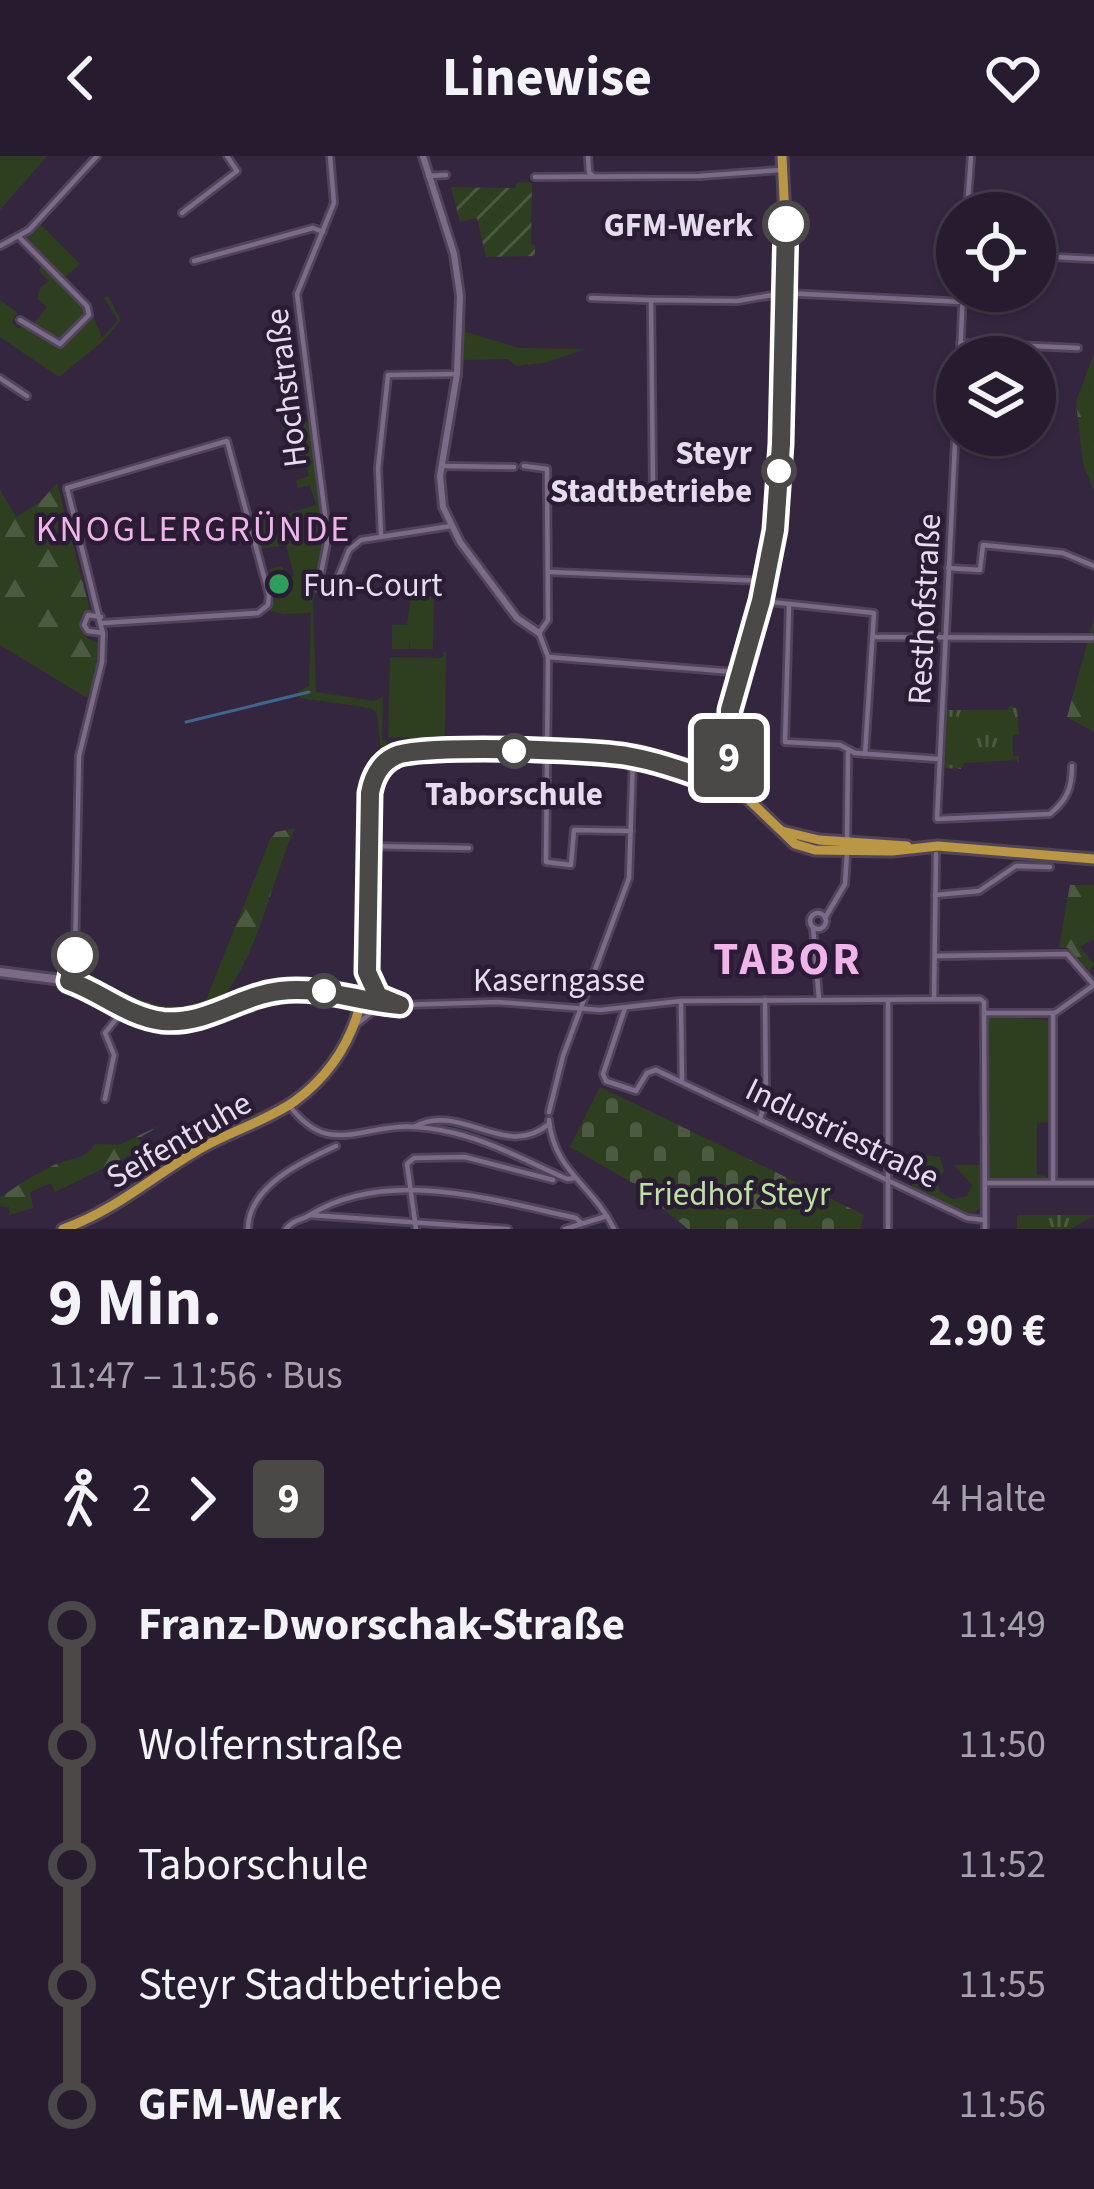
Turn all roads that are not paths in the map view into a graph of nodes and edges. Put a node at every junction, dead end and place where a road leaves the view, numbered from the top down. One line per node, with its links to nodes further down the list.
1 (97, 156): 16 (street)
2 (227, 156): 14 (street)
3 (330, 156): 15 (street, Hochstraße)
4 (423, 156): 10 (street)
5 (588, 156): 11 (street)
6 (782, 156): 8 (main road)
7 (971, 156): 13 (street)
8 (783, 170): 11 (street); 21 (main road)
9 (446, 175): 10 (street)
10 (428, 176): 28 (street)
11 (593, 176): 12 (street)
12 (535, 177)
13 (969, 192)
14 (182, 213)
15 (323, 232): 20 (street); 37 (street, Hochstraße)
16 (19, 237): 17 (street); 25 (street)
17 (0, 246)
18 (1056, 257): 19 (street)
19 (1094, 259)
20 (194, 260)
21 (784, 293): 23 (street); 24 (street); 41 (main road)
22 (591, 298): 23 (street)
23 (651, 299): 35 (street)
24 (936, 301)
25 (20, 320)
26 (1056, 347): 27 (street)
27 (1078, 348)
28 (457, 374): 32 (street); 37 (street)
29 (0, 378): 30 (street)
30 (26, 395)
31 (954, 456): 39 (street, Resthofstraße)
32 (442, 466): 34 (street); 36 (street)
33 (524, 466): 35 (street)
34 (514, 467)
35 (547, 490): 40 (street)
36 (451, 526): 37 (street); 46 (street)
37 (381, 534)
38 (1094, 566): 39 (street)
39 (948, 568): 48 (street, Resthofstraße)
40 (547, 572): 41 (street); 46 (street)
41 (766, 581): 42 (main road)
42 (761, 601): 43 (street); 50 (main road)
43 (789, 606): 47 (street); 57 (street)
44 (102, 620): 44 (street); 45 (street); 45 (street)
45 (103, 633): 81 (street)
46 (539, 633): 51 (street)
47 (874, 637): 48 (street); 58 (street)
48 (944, 638): 49 (street); 60 (street, Resthofstraße)
49 (1092, 638)
50 (747, 644): 52 (main road); 53 (main road)
51 (548, 657): 52 (street); 56 (street)
52 (734, 672): 53 (main road)
53 (729, 715): 54 (main road); 63 (main road)
54 (722, 735): 61 (main road); 63 (main road)
55 (562, 750): 56 (main road); 59 (main road); 61 (main road)
56 (546, 751): 64 (street); 65 (main road, Seifentruhe)
57 (848, 753): 58 (street); 66 (street)
58 (866, 754): 60 (street)
59 (633, 757): 63 (main road); 64 (street)
60 (940, 759): 62 (street, Resthofstraße)
61 (694, 764): 63 (main road)
62 (1072, 766)
63 (719, 777): 66 (main road)
64 (631, 831): 92 (street)
65 (369, 847): 67 (street); 80 (main road, Seifentruhe)
66 (847, 847): 68 (main road); 72 (street)
67 (469, 848)
68 (937, 850): 69 (main road); 71 (street)
69 (1094, 859)
70 (1050, 867): 71 (street)
71 (935, 895): 78 (street)
72 (833, 901): 73 (street); 74 (street)
73 (818, 913): 74 (street); 75 (street)
74 (825, 918): 76 (street)
75 (812, 927): 76 (street); 77 (street)
76 (821, 928): 77 (street)
77 (817, 950): 87 (street)
78 (935, 956): 82 (street); 85 (street)
79 (0, 972): 81 (main road)
80 (367, 972): 83 (main road, Seifentruhe); 89 (street)
81 (69, 981): 91 (main road)
82 (1094, 985): 94 (street)
83 (364, 999): 89 (street, Kaserngasse); 91 (main road); 95 (main road, Seifentruhe)
84 (889, 999): 85 (street, Kaserngasse); 87 (street, Kaserngasse); 105 (street)
85 (934, 999): 93 (street, Kaserngasse)
86 (765, 1000): 87 (street, Kaserngasse); 88 (street, Kaserngasse); 100 (street)
87 (819, 1000)
88 (681, 1001): 90 (street, Kaserngasse); 96 (street)
89 (400, 1005): 92 (street, Kaserngasse); 95 (street, Kaserngasse)
90 (625, 1008): 92 (street, Kaserngasse); 96 (street)
91 (125, 1009): 97 (street)
92 (581, 1010): 99 (street)
93 (984, 1012): 94 (street); 106 (street)
94 (1053, 1013): 107 (street)
95 (357, 1024): 98 (main road, Seifentruhe)
96 (682, 1081): 100 (street, Industriestraße)
97 (105, 1099)
98 (289, 1105): 101 (street); 115 (main road, Seifentruhe)
99 (549, 1118): 101 (street); 103 (street)
100 (760, 1119): 105 (street, Industriestraße)
101 (414, 1126): 103 (street)
102 (336, 1146): 116 (street)
103 (575, 1178): 111 (street)
104 (553, 1180): 109 (street)
105 (888, 1180): 112 (street, Industriestraße); 121 (street)
106 (985, 1183): 107 (street); 112 (street)
107 (1053, 1183): 108 (street)
108 (1094, 1183)
109 (410, 1190): 110 (street); 113 (street); 114 (street)
110 (310, 1215): 114 (street); 117 (street)
111 (607, 1216): 113 (street); 120 (street)
112 (985, 1220): 122 (street)
113 (581, 1223): 119 (street)
114 (416, 1225): 118 (street)
115 (63, 1229)
116 (248, 1229)
117 (286, 1229)
118 (508, 1229)
119 (565, 1229)
120 (614, 1229)
121 (888, 1229)
122 (985, 1229)

